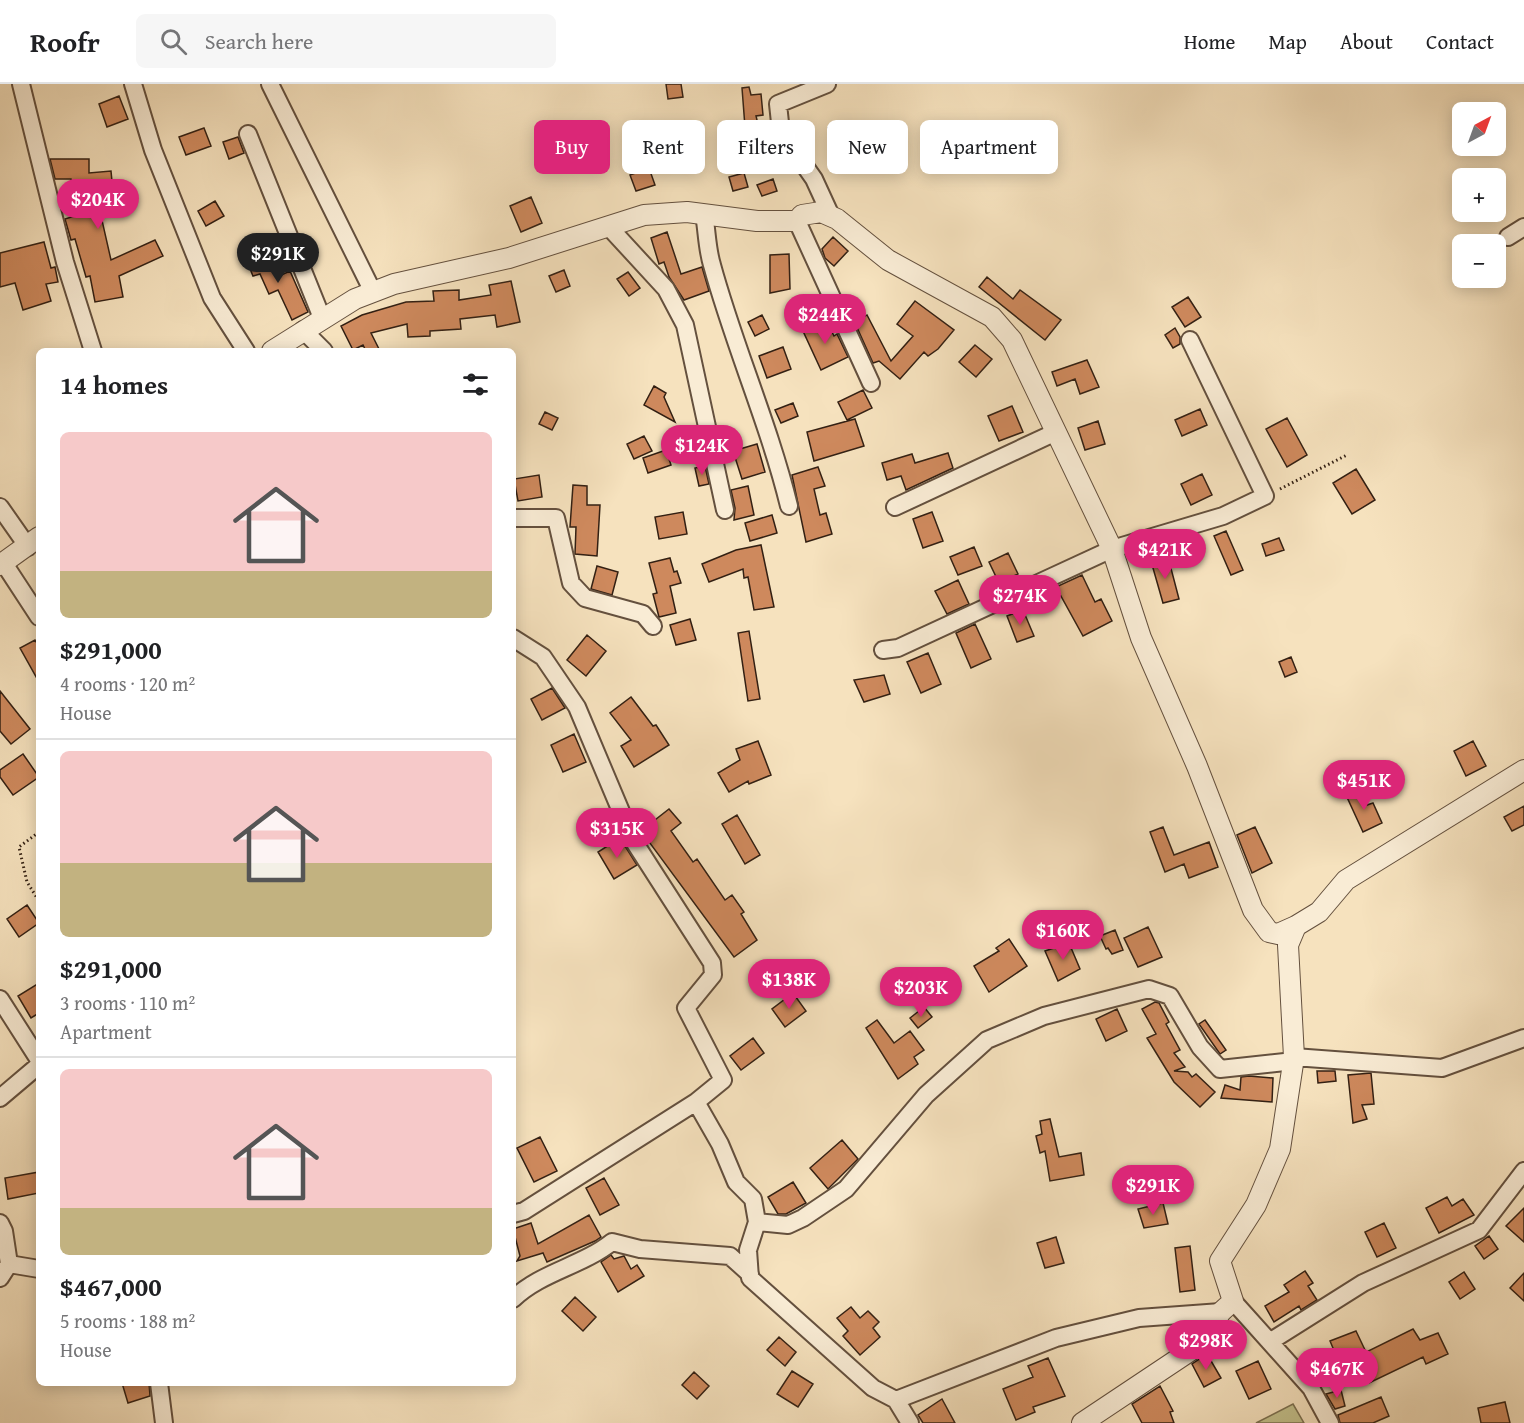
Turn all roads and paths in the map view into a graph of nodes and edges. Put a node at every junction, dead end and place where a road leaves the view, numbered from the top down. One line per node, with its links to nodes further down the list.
1 (21, 84): 16 (street)
2 (133, 84): 17 (street)
3 (270, 84): 12 (street)
4 (827, 84): 7 (street)
5 (248, 134): 13 (street)
6 (704, 214): 8 (street); 9 (street); 24 (street)
7 (831, 216): 8 (street); 21 (street)
8 (798, 221): 20 (street)
9 (608, 226): 12 (street); 27 (street)
10 (1524, 227): 11 (street)
11 (1508, 237)
12 (373, 292): 13 (street)
13 (322, 318): 14 (street)
14 (303, 330): 18 (street); 19 (street)
15 (1190, 340): 23 (street)
16 (92, 348)
17 (244, 348)
18 (276, 348)
19 (321, 348)
20 (871, 383)
21 (1056, 432): 26 (street); 30 (street)
22 (1347, 455): 23 (path)
23 (1264, 496): 30 (street)
24 (789, 506)
25 (0, 507): 29 (street)
26 (896, 507)
27 (725, 510)
28 (516, 518): 33 (street)
29 (34, 542): 31 (street)
30 (1112, 549): 35 (street); 39 (street)
31 (2, 564): 32 (street)
32 (36, 613)
33 (653, 626)
34 (516, 640): 46 (street)
35 (883, 650)
36 (1524, 770): 39 (street)
37 (36, 834): 38 (path)
38 (36, 896)
39 (1296, 926): 43 (street)
40 (0, 999): 42 (street)
41 (1524, 1038): 43 (street)
42 (36, 1055)
43 (1294, 1059): 49 (street); 55 (street)
44 (36, 1068): 45 (street)
45 (0, 1098)
46 (696, 1102): 48 (street); 49 (street)
47 (1524, 1172): 56 (street)
48 (516, 1213)
49 (757, 1222): 53 (street)
50 (0, 1223): 52 (street)
51 (36, 1269): 52 (street)
52 (4, 1271)
53 (750, 1275): 54 (street); 58 (street)
54 (516, 1296)
55 (1227, 1306): 56 (street); 58 (street); 61 (street)
56 (1271, 1341): 62 (street)
57 (159, 1386): 59 (street)
58 (896, 1400): 60 (street)
59 (164, 1423)
60 (910, 1423)
61 (1082, 1423)
62 (1330, 1423)

